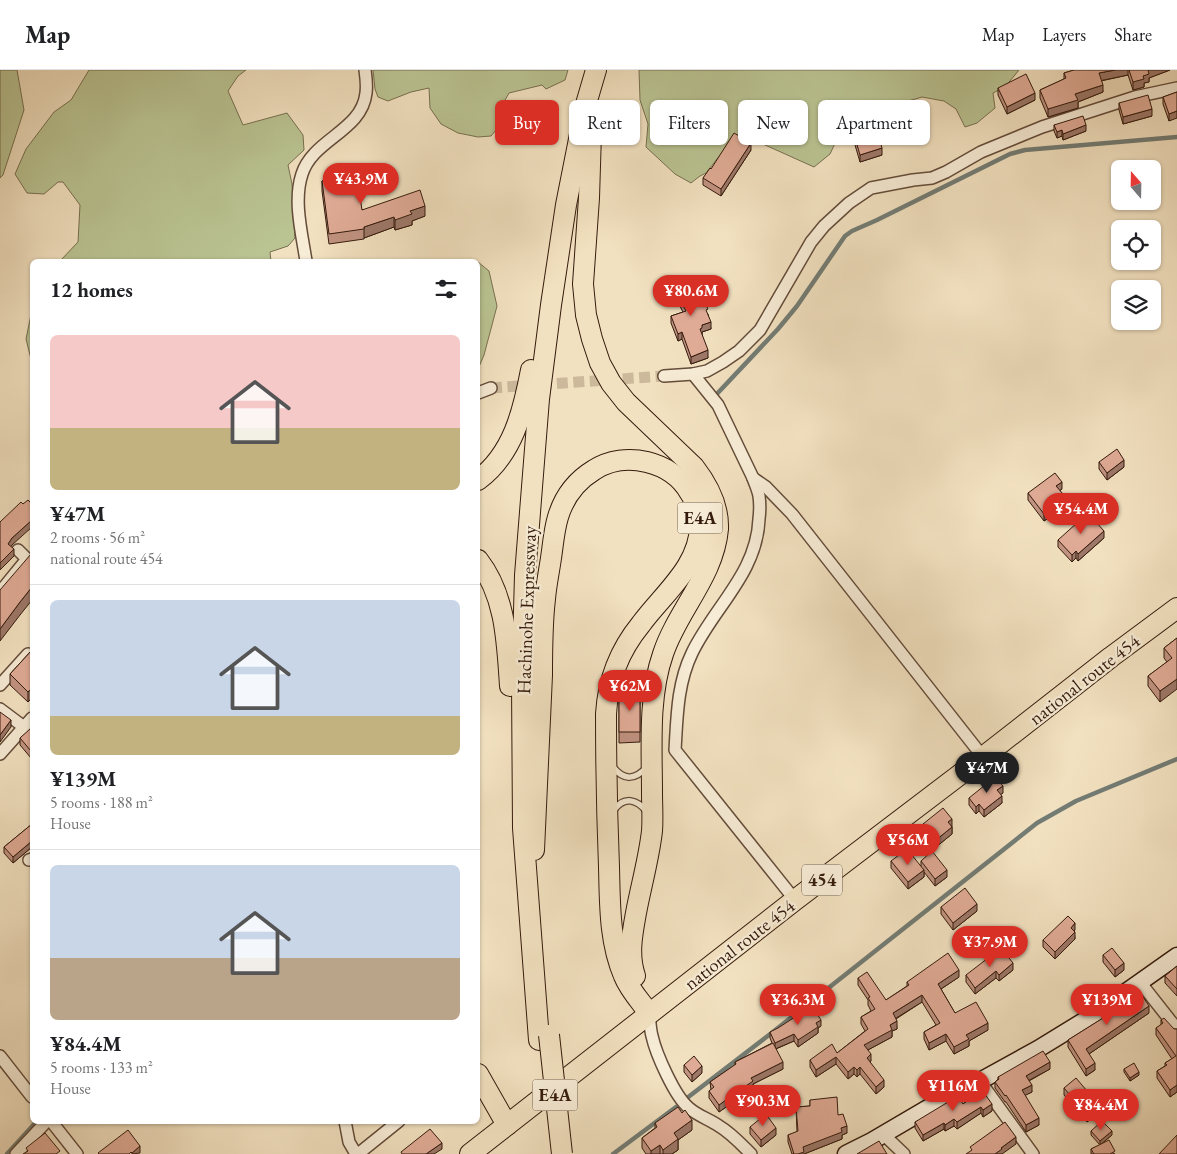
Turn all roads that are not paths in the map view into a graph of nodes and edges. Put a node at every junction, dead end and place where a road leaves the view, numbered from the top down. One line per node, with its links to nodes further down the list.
1 (366, 70): 9 (street)
2 (596, 70): 8 (highway, Hachinohe Expressway / E4A)
3 (602, 70): 5 (highway, Hachinohe Expressway / E4A)
4 (1177, 88): 10 (street)
5 (596, 100)
6 (588, 145): 32 (highway, Hachinohe Expressway / E4A)
7 (590, 145): 27 (highway, E4A)
8 (566, 205): 14 (highway, E4A); 30 (highway, Hachinohe Expressway / E4A)
9 (306, 259)
10 (693, 374): 11 (street); 15 (street)
11 (664, 376)
12 (491, 388): 13 (street)
13 (480, 392)
14 (480, 478)
15 (753, 478): 28 (street); 33 (street)
16 (18, 550): 18 (street)
17 (480, 563): 30 (highway, E4A)
18 (0, 592)
19 (1177, 608): 28 (highway, national route 454 / 454)
20 (28, 654): 21 (street)
21 (0, 685)
22 (0, 709): 24 (street)
23 (30, 720): 24 (street)
24 (24, 727): 26 (street)
25 (606, 748): 27 (lane); 29 (highway, E4A); 32 (highway, E4A)
26 (0, 754)
27 (652, 757): 31 (highway, E4A)
28 (984, 757): 33 (highway, national route 454 / 454)
29 (608, 826): 31 (lane); 36 (highway, E4A)
30 (522, 828): 38 (highway, Hachinohe Expressway / E4A)
31 (652, 829): 36 (highway, E4A)
32 (534, 850): 38 (highway, Hachinohe Expressway / E4A)
33 (795, 900): 36 (highway, national route 454 / 454)
34 (1177, 956): 35 (street)
35 (1140, 982): 37 (street); 41 (street)
36 (649, 1013): 48 (highway, national route 454 / 454); 56 (street)
37 (1177, 1029)
38 (544, 1038): 54 (highway, Hachinohe Expressway / E4A); 55 (highway, Hachinohe Expressway / E4A, bridge)
39 (0, 1056): 42 (street)
40 (480, 1078): 48 (highway)
41 (980, 1081): 49 (street); 59 (street)
42 (30, 1095)
43 (480, 1100): 48 (highway)
44 (44, 1124): 50 (street)
45 (53, 1124): 51 (street)
46 (345, 1124): 52 (street)
47 (395, 1124): 52 (street)
48 (507, 1125): 53 (highway, national route 454 / 454)
49 (883, 1134): 57 (street); 58 (street)
50 (16, 1154)
51 (77, 1154)
52 (357, 1154)
53 (470, 1154)
54 (552, 1154)
55 (562, 1154)
56 (751, 1154)
57 (846, 1154)
58 (904, 1154)
59 (1033, 1154)

